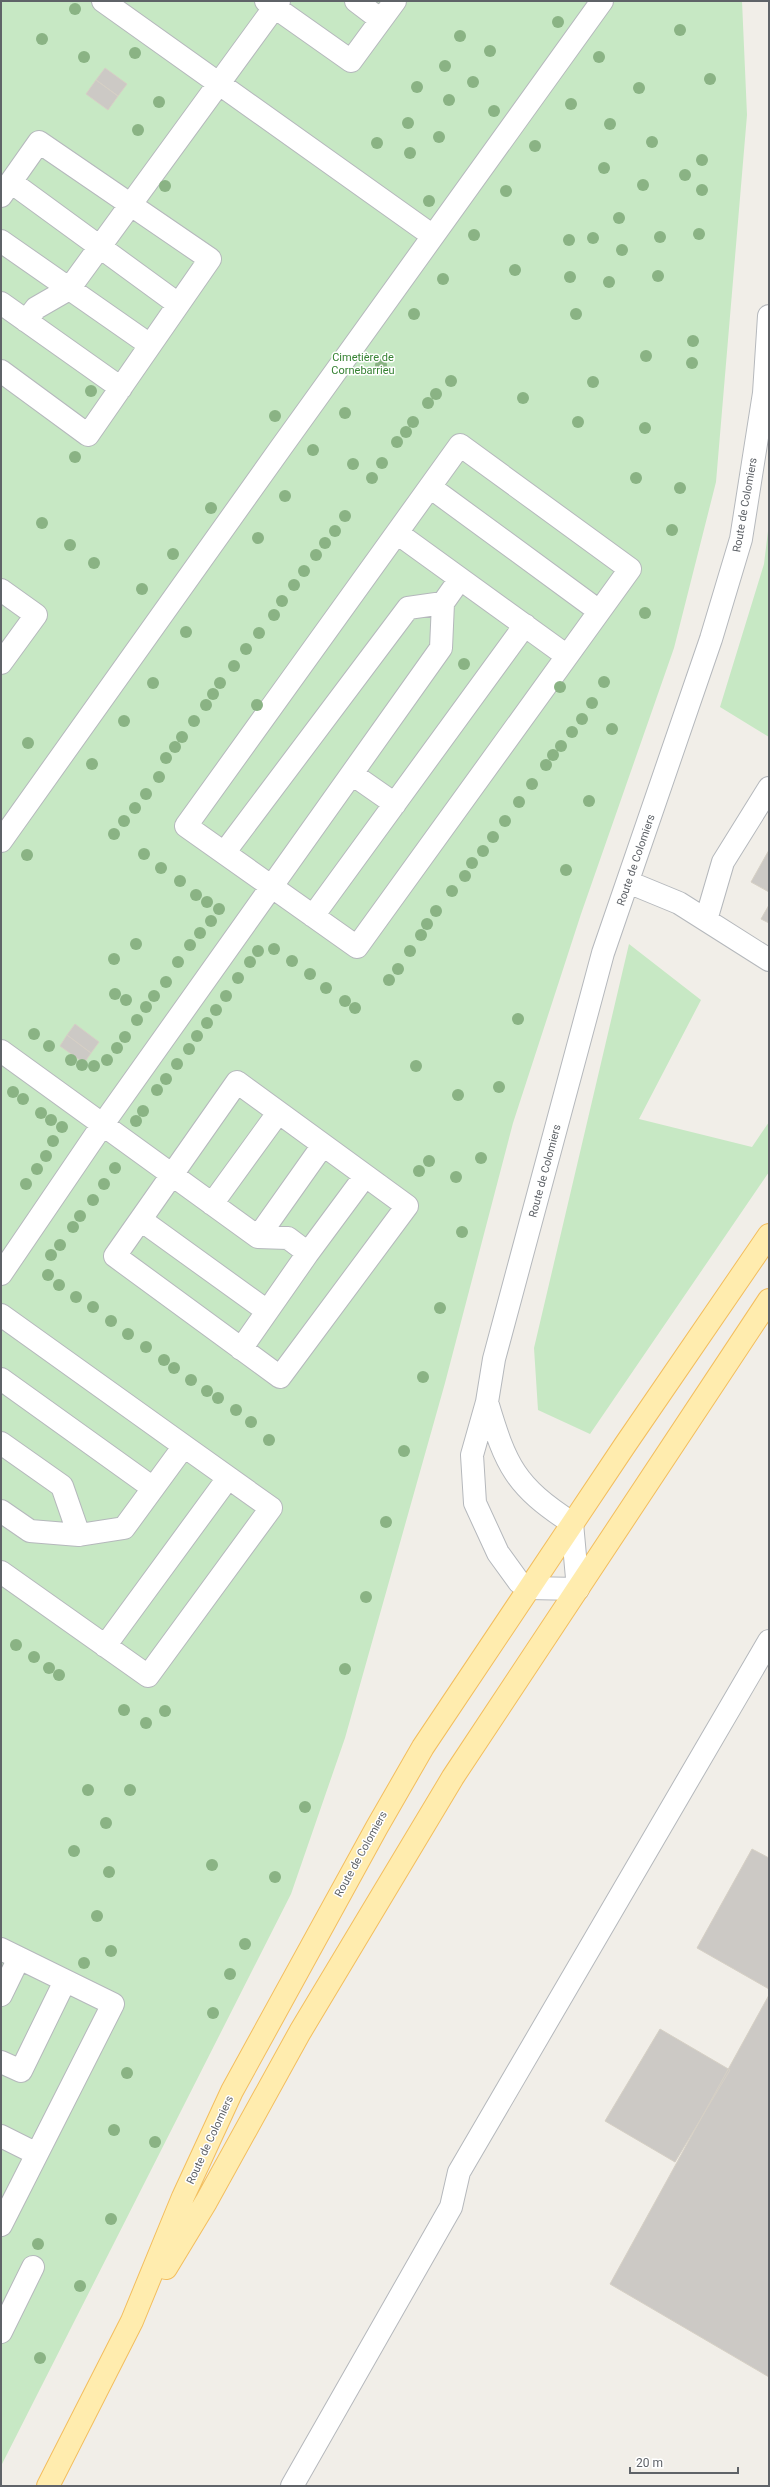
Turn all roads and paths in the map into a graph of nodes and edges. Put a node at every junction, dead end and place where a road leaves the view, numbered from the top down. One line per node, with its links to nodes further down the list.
1 (103, 1): 7 (street)
2 (356, 1): 6 (street)
3 (394, 1): 6 (street)
4 (602, 1): 10 (street)
5 (273, 3): 6 (street); 7 (street)
6 (381, 20)
7 (220, 84): 9 (street); 10 (street)
8 (6, 189): 9 (street); 12 (street)
9 (131, 205): 12 (street); 15 (street)
10 (433, 236): 33 (street)
11 (1, 241): 13 (street)
12 (100, 247): 13 (street); 15 (street)
13 (69, 289): 17 (street); 18 (street)
14 (1, 304): 17 (street)
15 (178, 304): 18 (street)
16 (769, 316): 35 (street, Route de Colomiers)
17 (26, 321): 20 (street)
18 (150, 346): 20 (street)
19 (1, 371): 20 (street)
20 (121, 388)
21 (430, 487): 22 (street); 26 (street); 26 (street)
22 (397, 533): 23 (street); 34 (street)
23 (460, 579): 25 (street); 27 (street)
24 (1, 590): 29 (street)
25 (443, 603): 30 (street); 34 (street)
26 (599, 611): 28 (street)
27 (524, 625): 28 (street); 32 (street)
28 (567, 656): 37 (street)
29 (1, 663)
30 (352, 774): 32 (street); 36 (street)
31 (769, 788): 38 (street)
32 (395, 804): 37 (street)
33 (1, 841)
34 (224, 853): 36 (street)
35 (628, 882): 38 (street); 57 (street, Route de Colomiers)
36 (271, 886): 37 (street); 42 (street)
37 (313, 916)
38 (706, 920): 39 (street)
39 (769, 960)
40 (1, 1050): 42 (street)
41 (278, 1113): 43 (street); 44 (street); 46 (street)
42 (103, 1124): 44 (street); 51 (street)
43 (323, 1145): 45 (street); 49 (street)
44 (172, 1175): 46 (street); 47 (street)
45 (365, 1176): 50 (street); 55 (street)
46 (212, 1204): 49 (street)
47 (141, 1220): 53 (street); 55 (street)
48 (769, 1235): 63 (main road)
49 (258, 1237): 50 (street)
50 (308, 1253): 53 (street)
51 (1, 1274)
52 (769, 1300): 67 (main road, Route de Colomiers)
53 (267, 1311): 55 (street)
54 (1, 1315): 59 (street)
55 (241, 1349)
56 (1, 1379): 61 (street)
57 (487, 1402): 63 (street, Route de Colomiers); 66 (street, Route de Colomiers)
58 (1, 1443): 64 (street)
59 (184, 1446): 60 (street); 61 (street)
60 (228, 1478): 69 (street); 69 (street)
61 (153, 1488): 64 (street)
62 (1, 1511): 64 (street)
63 (572, 1523): 66 (main road); 67 (street)
64 (79, 1535)
65 (1, 1572): 69 (street)
66 (529, 1588): 67 (street); 78 (main road, Route de Colomiers)
67 (578, 1589): 78 (main road, Route de Colomiers)
68 (769, 1641): 81 (street)
69 (105, 1646)
70 (10, 1954): 71 (street); 72 (street)
71 (65, 1981): 73 (street); 75 (street)
72 (1, 1995)
73 (1, 2062)
74 (1, 2136): 75 (street)
75 (37, 2154): 76 (street)
76 (1, 2225)
77 (33, 2267): 79 (street)
78 (132, 2321): 80 (main road, Route de Colomiers)
79 (1, 2332)
80 (48, 2486)
81 (292, 2486)

